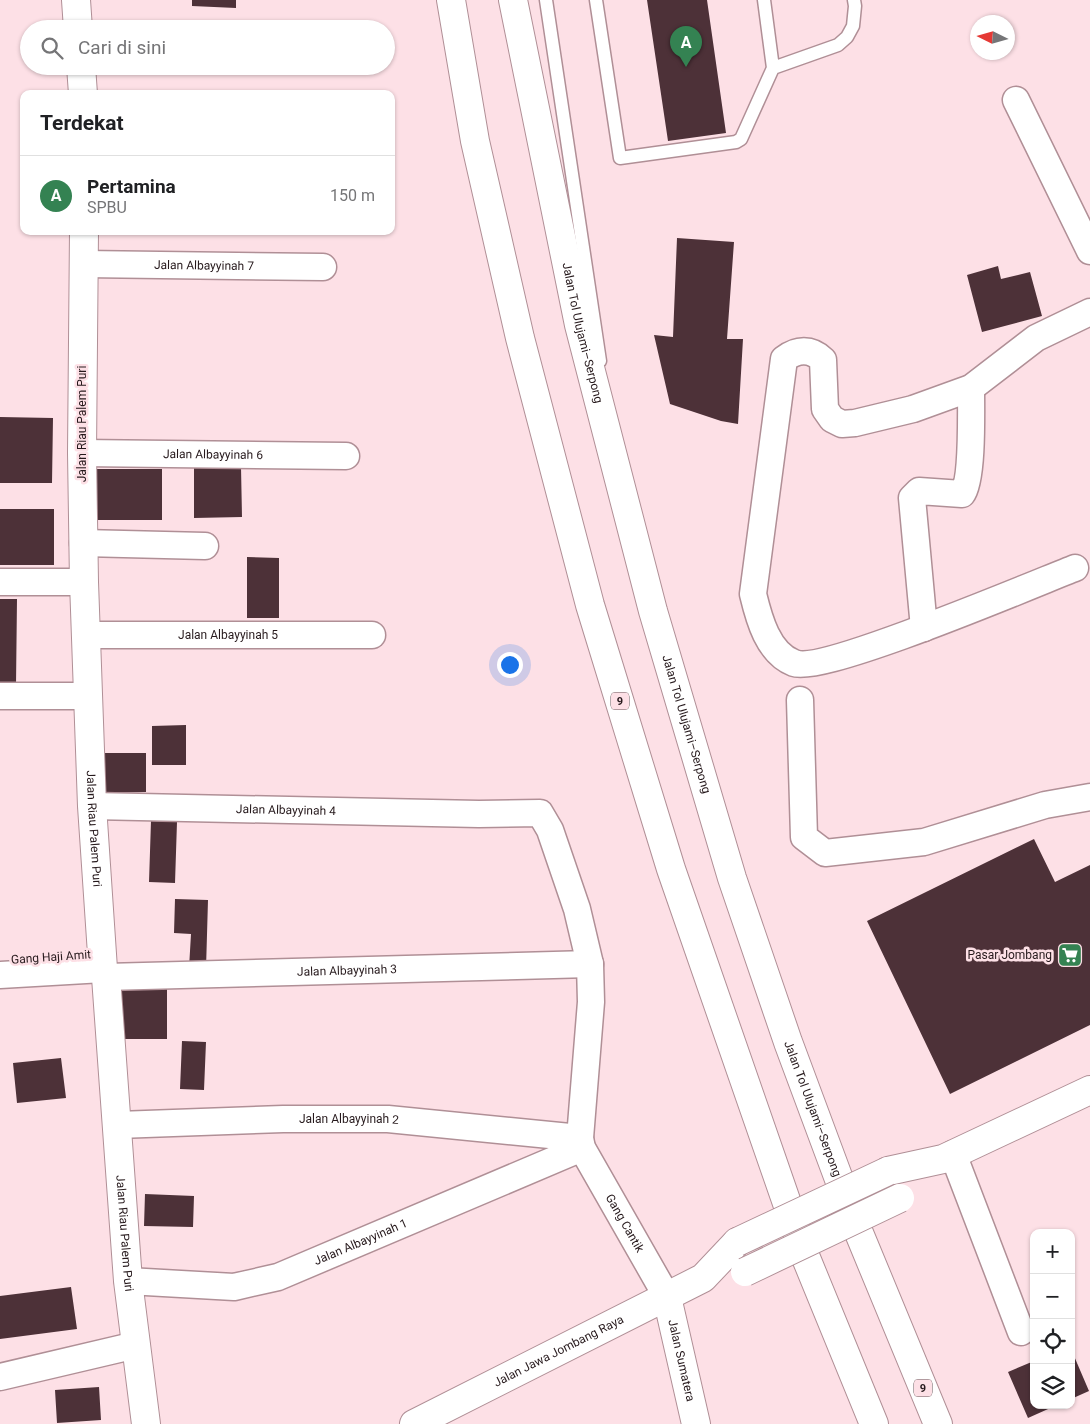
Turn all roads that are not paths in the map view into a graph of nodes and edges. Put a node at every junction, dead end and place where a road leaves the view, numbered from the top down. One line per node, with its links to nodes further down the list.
1 (76, 0): 8 (main road)
2 (451, 0): 52 (main road, 9)
3 (513, 0): 21 (main road, Jalan Tol Ulujami–Serpong / 9)
4 (546, 0): 21 (lane)
5 (596, 0): 9 (lane)
6 (764, 0): 9 (lane)
7 (854, 0): 9 (lane)
8 (77, 20)
9 (773, 68)
10 (82, 75): 11 (main road)
11 (83, 90)
12 (1016, 100): 14 (street)
13 (84, 235): 15 (main road, Jalan Riau Palem Puri)
14 (1090, 251)
15 (84, 264): 16 (street, Jalan Albayyinah 7); 19 (main road, Jalan Riau Palem Puri)
16 (323, 267)
17 (1090, 312): 18 (street)
18 (971, 388): 27 (street); 27 (street)
19 (82, 453): 20 (street, Jalan Albayyinah 6); 22 (main road, Jalan Riau Palem Puri)
20 (346, 456)
21 (614, 465): 53 (main road, Jalan Tol Ulujami–Serpong / 9)
22 (83, 543): 23 (street); 26 (main road, Jalan Riau Palem Puri)
23 (205, 546)
24 (1075, 568): 27 (street)
25 (0, 582): 26 (street)
26 (84, 582): 28 (main road, Jalan Riau Palem Puri)
27 (924, 628)
28 (86, 635): 29 (street, Jalan Albayyinah 5); 31 (main road, Jalan Riau Palem Puri)
29 (372, 635)
30 (0, 696): 31 (street)
31 (88, 696): 34 (main road, Jalan Riau Palem Puri)
32 (800, 700): 33 (street)
33 (1090, 797)
34 (92, 806): 36 (street, Jalan Albayyinah 4); 37 (main road, Jalan Riau Palem Puri)
35 (0, 960): 37 (street, Gang Haji Amit)
36 (590, 964): 37 (street, Jalan Albayyinah 3); 41 (street)
37 (104, 966): 38 (street); 40 (main road, Jalan Riau Palem Puri)
38 (0, 975)
39 (1090, 1090): 42 (main road, Jalan Jawa Jombang Raya)
40 (118, 1125): 41 (street, Jalan Albayyinah 2); 44 (main road, Jalan Riau Palem Puri)
41 (581, 1143): 44 (street, Jalan Albayyinah 1); 45 (street, Gang Cantik)
42 (948, 1157): 43 (main road, Jalan Jawa Jombang Raya, bridge); 43 (main road, Jalan Jawa Jombang Raya, bridge); 46 (street)
43 (704, 1278): 45 (main road, Jalan Jawa Jombang Raya)
44 (128, 1281): 47 (main road, Jalan Riau Palem Puri)
45 (667, 1297): 49 (main road, Jalan Jawa Jombang Raya); 51 (main road, Jalan Sumatera)
46 (1021, 1332)
47 (136, 1345): 48 (street); 50 (main road, Jalan Riau Palem Puri)
48 (0, 1377)
49 (425, 1421)
50 (146, 1424)
51 (696, 1424)
52 (874, 1424)
53 (938, 1424)

